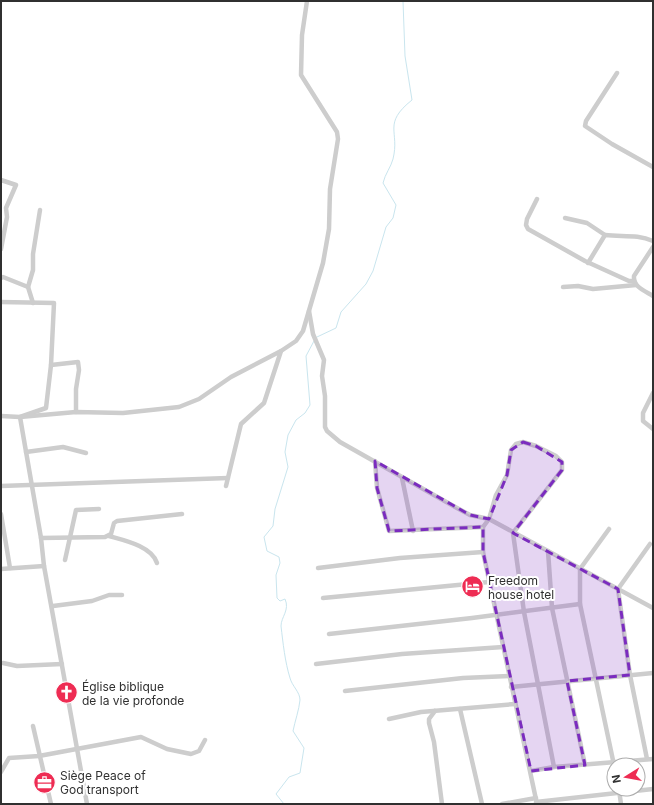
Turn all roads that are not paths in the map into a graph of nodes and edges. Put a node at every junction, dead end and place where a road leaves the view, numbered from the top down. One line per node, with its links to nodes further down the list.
1 (307, 1): 20 (street)
2 (617, 73): 3 (street)
3 (653, 167)
4 (1, 180): 11 (street)
5 (537, 199): 12 (street)
6 (40, 210): 15 (street)
7 (565, 218): 8 (street)
8 (605, 235): 9 (street); 12 (street)
9 (653, 241)
10 (653, 247): 14 (street)
11 (1, 249)
12 (588, 262): 14 (street)
13 (1, 278): 15 (street)
14 (635, 283): 16 (street); 17 (street)
15 (28, 287): 19 (street)
16 (563, 287)
17 (653, 296)
18 (1, 302): 19 (street)
19 (34, 303): 22 (street)
20 (309, 309): 21 (street); 30 (street)
21 (281, 351): 24 (street); 31 (street)
22 (51, 365): 24 (street); 26 (street)
23 (653, 393): 27 (street)
24 (76, 412): 26 (street)
25 (1, 416): 26 (street)
26 (20, 417): 28 (street)
27 (653, 429)
28 (26, 452): 29 (street); 33 (street)
29 (86, 453)
30 (375, 462): 32 (street); 42 (street)
31 (228, 478): 33 (street); 35 (street)
32 (402, 478): 39 (street); 42 (street)
33 (32, 483): 34 (street); 45 (street)
34 (1, 486)
35 (226, 486)
36 (99, 509): 46 (street)
37 (1, 514): 53 (street)
38 (182, 514): 44 (street)
39 (489, 520): 40 (street); 43 (street); 43 (street)
40 (483, 527): 42 (street); 49 (street)
41 (609, 529): 56 (street)
42 (413, 531)
43 (513, 533): 48 (street); 65 (street)
44 (108, 536): 46 (street); 51 (street)
45 (41, 538): 46 (street); 52 (street)
46 (70, 538): 50 (street)
47 (650, 544): 58 (street)
48 (548, 551): 56 (street); 63 (street)
49 (483, 552): 54 (street); 57 (street)
50 (66, 560)
51 (157, 563)
52 (44, 566): 53 (street); 62 (street)
53 (10, 568): 55 (street)
54 (318, 568)
55 (1, 569)
56 (580, 569): 58 (street); 61 (street)
57 (489, 582): 60 (street); 66 (street)
58 (618, 589): 64 (street); 74 (street)
59 (122, 595): 62 (street)
60 (322, 598)
61 (580, 604): 63 (street); 75 (street)
62 (53, 606): 70 (street)
63 (552, 608): 65 (street); 76 (street)
64 (653, 608)
65 (524, 612): 66 (street); 77 (street)
66 (496, 615): 67 (street); 68 (street)
67 (329, 634)
68 (503, 647): 71 (street); 73 (street)
69 (3, 663): 70 (street)
70 (62, 664): 86 (street)
71 (316, 664)
72 (653, 673): 74 (street)
73 (509, 676): 78 (street); 79 (street)
74 (630, 676): 75 (street); 89 (street)
75 (596, 679): 76 (street); 88 (street)
76 (567, 682): 77 (street); 92 (street)
77 (537, 684): 78 (street); 93 (street)
78 (511, 687): 80 (street)
79 (345, 691)
80 (515, 704): 81 (street); 94 (street)
81 (460, 709): 82 (street); 101 (street)
82 (435, 711): 83 (street); 100 (street)
83 (389, 719)
84 (33, 726): 87 (street)
85 (205, 740): 86 (street)
86 (78, 749): 87 (street); 99 (street)
87 (40, 756): 95 (street); 98 (street)
88 (613, 757)
89 (647, 759): 90 (street)
90 (653, 759)
91 (606, 764): 92 (street)
92 (585, 765): 93 (street)
93 (554, 767): 94 (street)
94 (531, 771): 97 (street)
95 (1, 772)
96 (606, 792): 97 (street)
97 (536, 801): 102 (street)
98 (51, 804)
99 (87, 804)
100 (442, 804)
101 (482, 804)
102 (502, 804)

